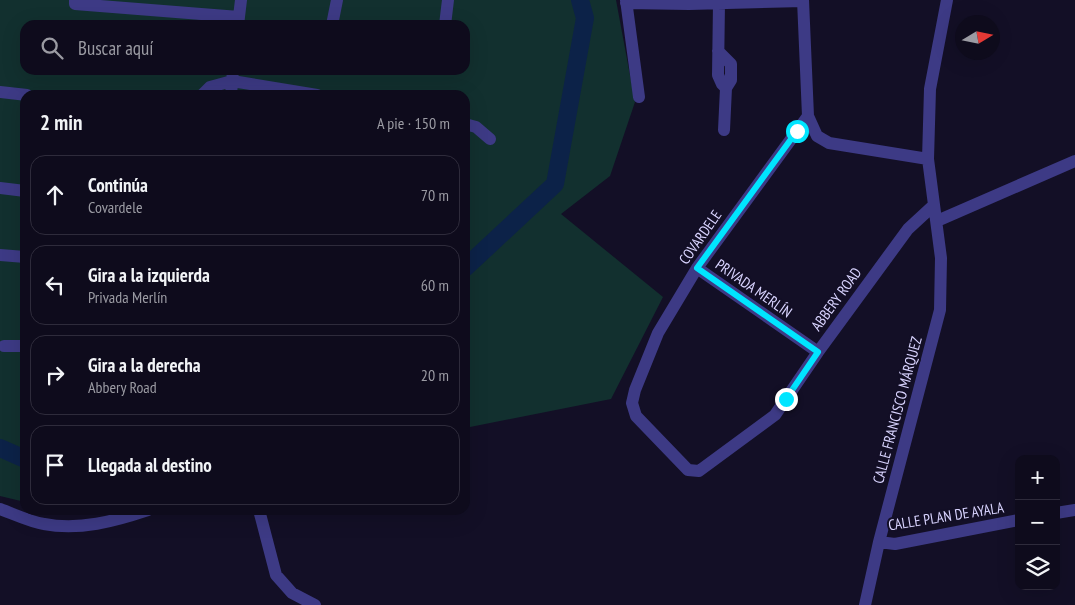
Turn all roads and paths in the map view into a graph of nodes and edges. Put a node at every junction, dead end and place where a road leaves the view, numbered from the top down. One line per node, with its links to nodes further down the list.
1 (76, 0): 10 (street)
2 (241, 0): 12 (street)
3 (337, 0): 13 (street)
4 (448, 0): 14 (street)
5 (803, 0): 9 (street); 22 (street)
6 (947, 0): 26 (street, CALLE FRANCISCO MÁRQUEZ)
7 (626, 1): 8 (street); 21 (street)
8 (689, 2): 9 (street)
9 (719, 3): 24 (street)
10 (157, 5): 11 (street)
11 (233, 20)
12 (238, 20)
13 (333, 20)
14 (446, 20)
15 (232, 75): 16 (street); 17 (street); 18 (street)
16 (207, 90)
17 (231, 90)
18 (296, 90)
19 (0, 92): 20 (street)
20 (20, 94)
21 (638, 96)
22 (808, 116): 26 (street); 34 (street, COVARDELE)
23 (470, 125): 25 (street)
24 (724, 130)
25 (490, 139)
26 (928, 159): 30 (street, CALLE FRANCISCO MÁRQUEZ)
27 (1075, 161): 31 (street)
28 (0, 188): 29 (street)
29 (20, 190)
30 (934, 205): 31 (street, CALLE FRANCISCO MÁRQUEZ); 37 (street, ABBERY ROAD)
31 (937, 221): 45 (street, CALLE FRANCISCO MÁRQUEZ)
32 (0, 255): 33 (street)
33 (20, 257)
34 (697, 268): 37 (street, PRIVADA MERLÍN); 38 (street, COVARDELE)
35 (4, 346): 36 (street)
36 (20, 346)
37 (818, 352): 38 (street, ABBERY ROAD)
38 (699, 471)
39 (0, 509): 42 (street)
40 (1075, 510): 41 (street)
41 (1060, 512)
42 (133, 515)
43 (260, 515): 46 (street)
44 (1015, 521): 45 (street, CALLE PLAN DE AYALA)
45 (879, 542): 47 (street, CALLE FRANCISCO MÁRQUEZ)
46 (315, 605)
47 (865, 605)

